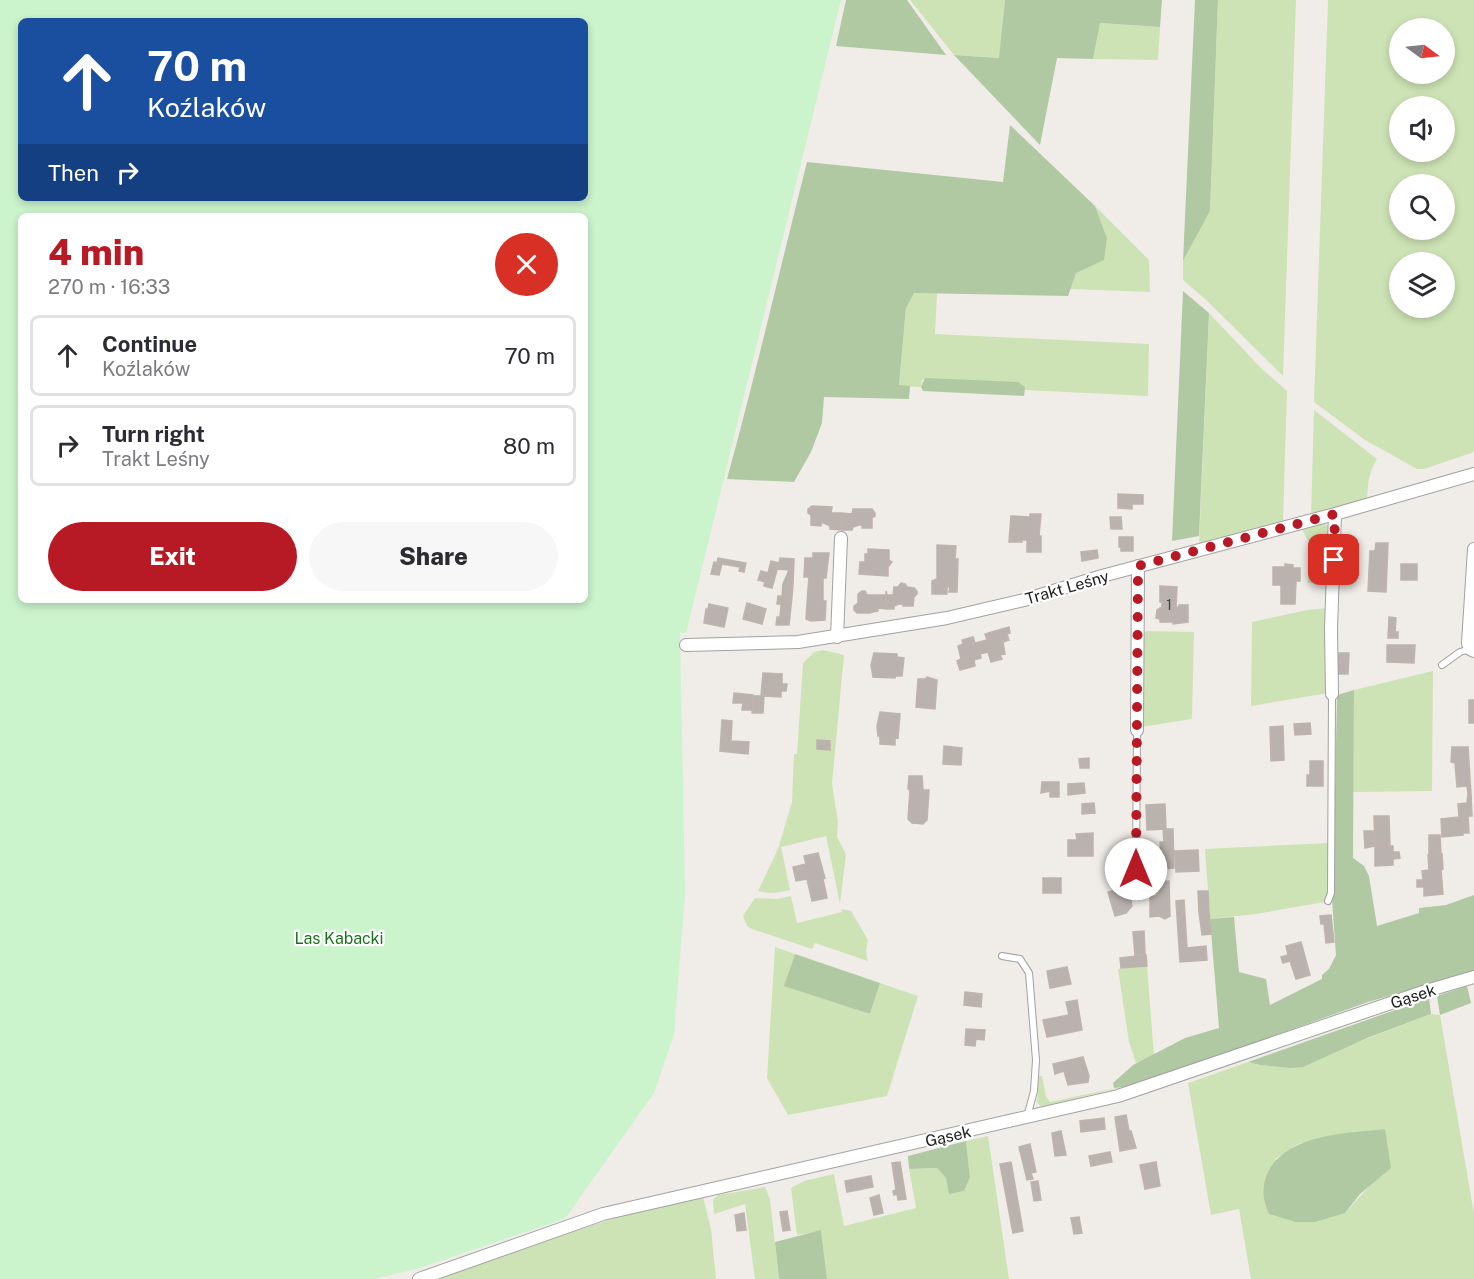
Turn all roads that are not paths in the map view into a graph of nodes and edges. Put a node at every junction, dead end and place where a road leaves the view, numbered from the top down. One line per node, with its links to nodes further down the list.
1 (1474, 474): 2 (street, Trakt Leśny)
2 (1335, 514): 5 (street, Trakt Leśny); 10 (street)
3 (841, 538): 6 (street)
4 (1474, 549): 8 (street)
5 (1138, 566): 6 (street, Trakt Leśny); 11 (street)
6 (837, 637): 7 (street, Trakt Leśny)
7 (686, 645)
8 (1471, 648): 9 (lane)
9 (1442, 665)
10 (1332, 694): 13 (lane)
11 (1137, 730): 12 (lane)
12 (1136, 869)
13 (1328, 901)
14 (1002, 956): 16 (lane)
15 (1474, 977): 16 (street, Gąsek)
16 (1027, 1118): 17 (street, Gąsek)
17 (419, 1279)

